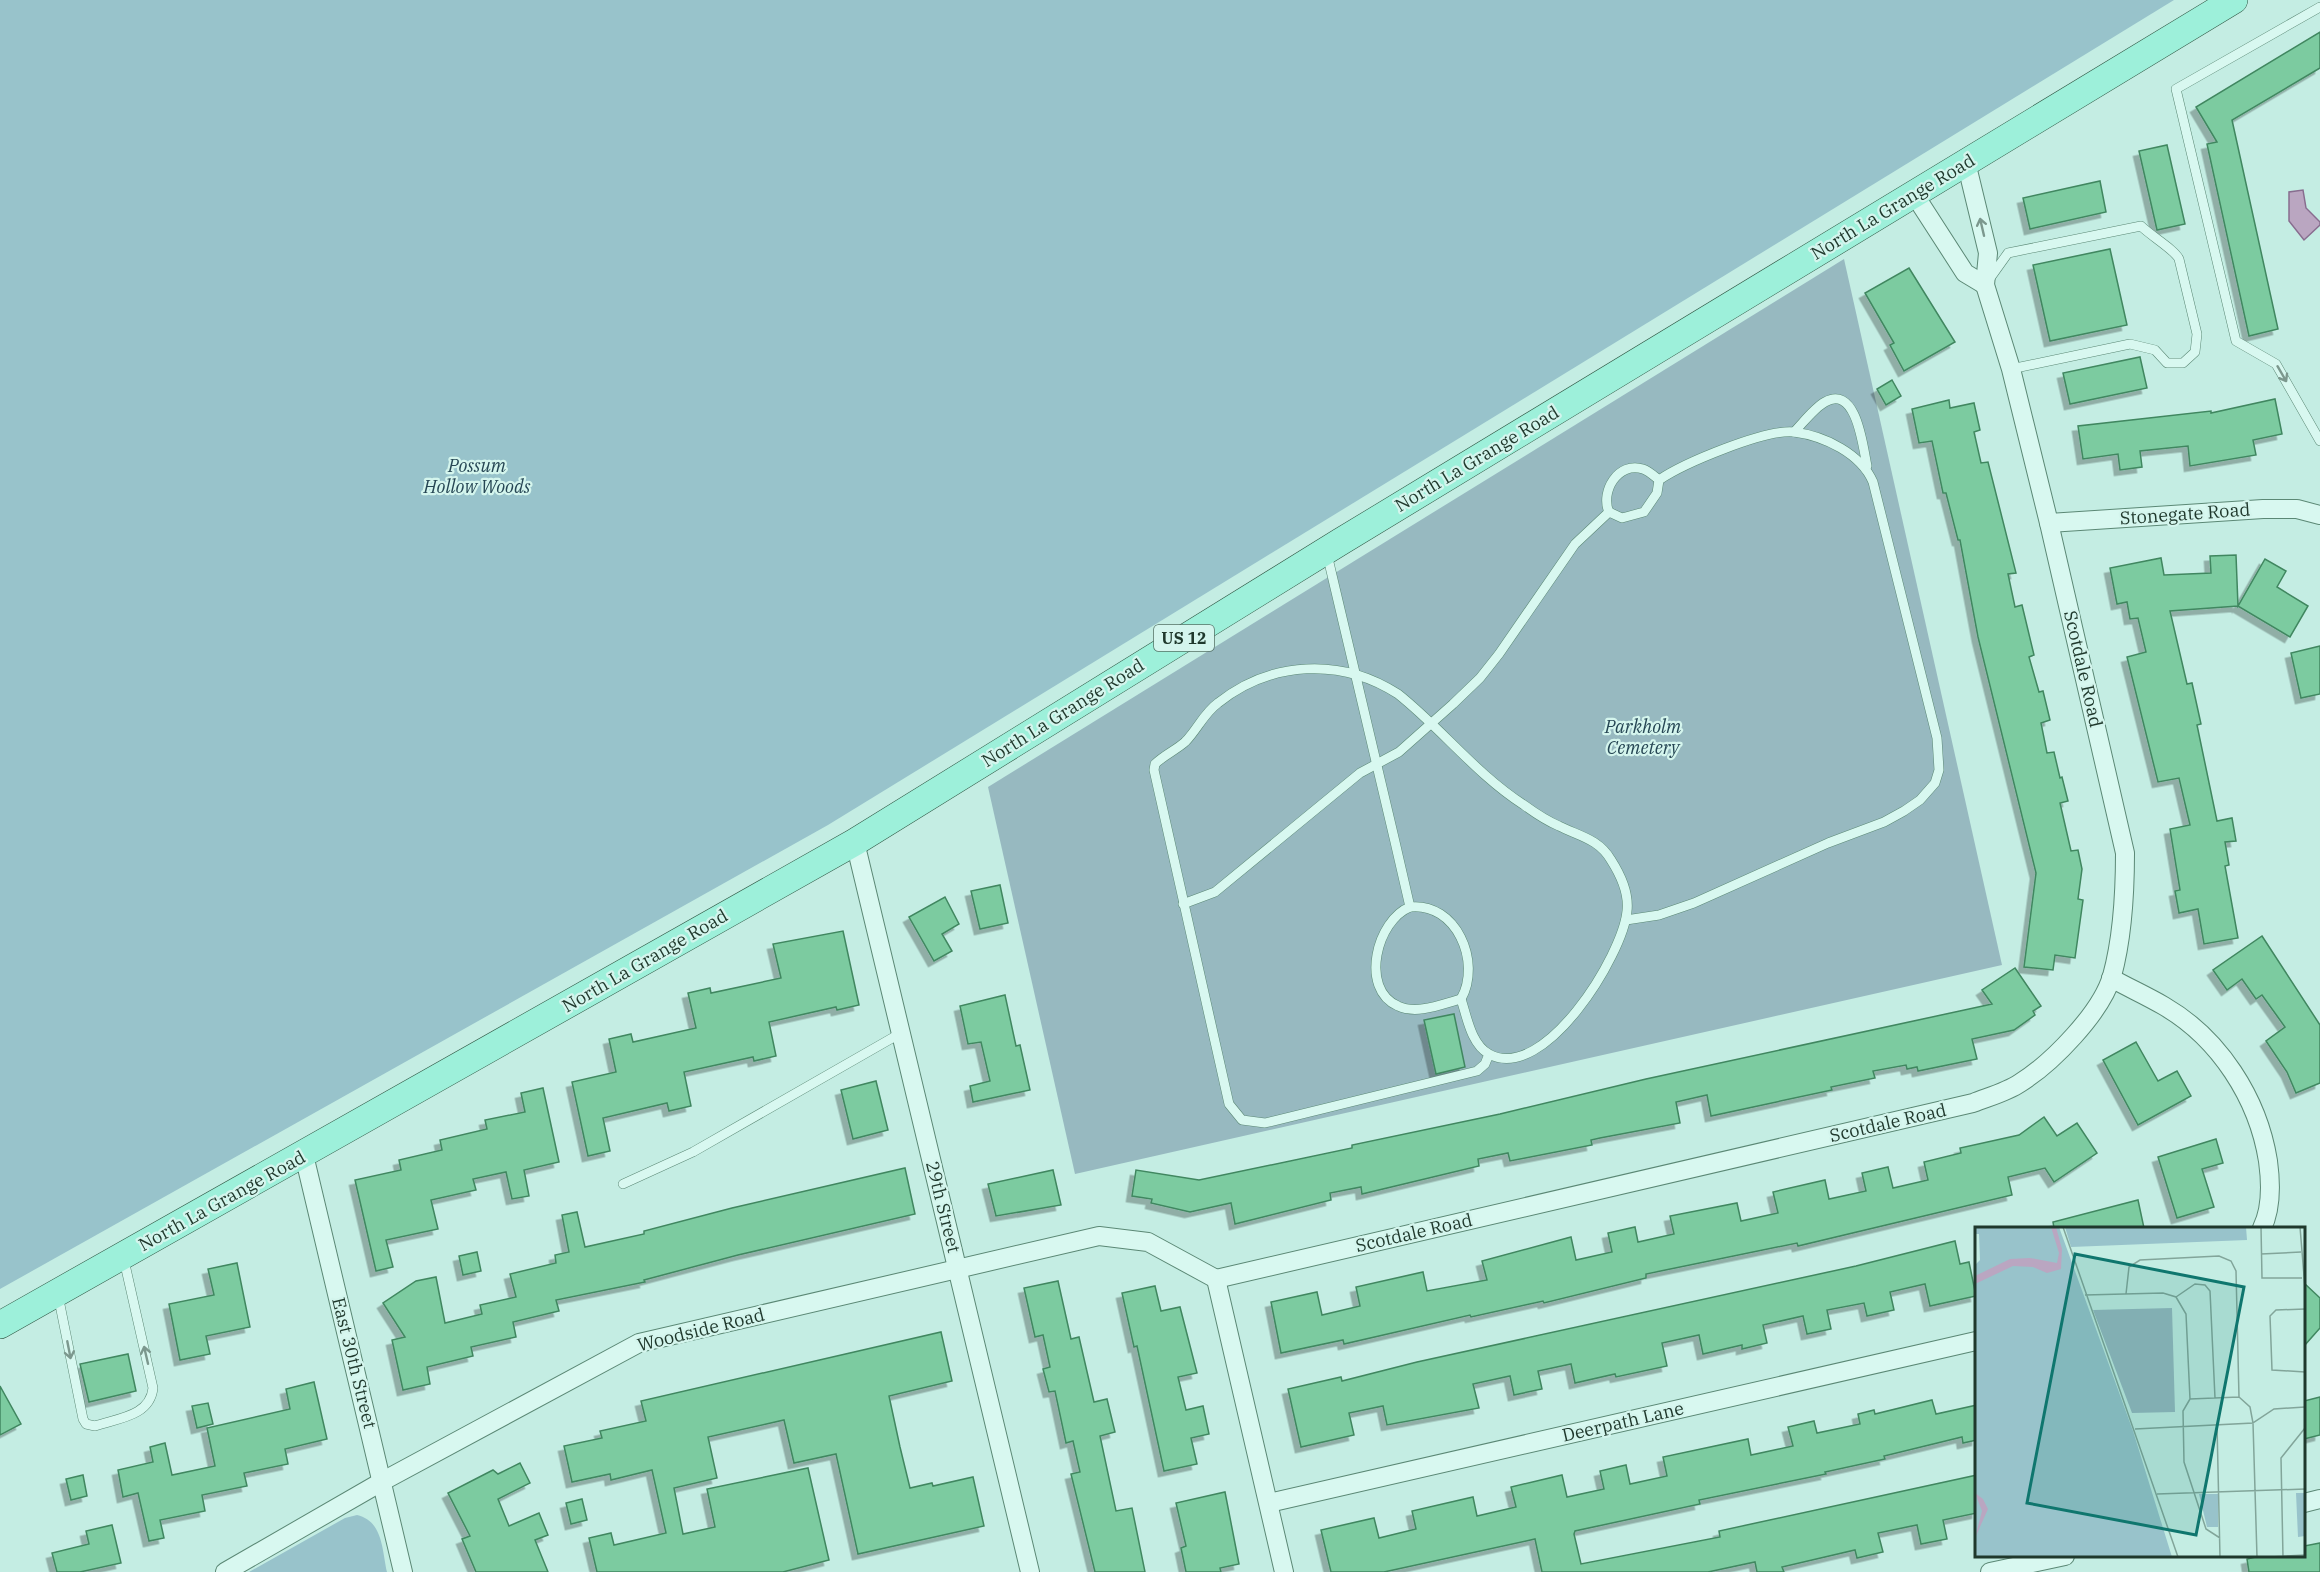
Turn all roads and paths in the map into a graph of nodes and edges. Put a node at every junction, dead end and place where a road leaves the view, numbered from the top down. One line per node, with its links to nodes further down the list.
1 (2234, 0): 3 (main road, North La Grange Road / US 12)
2 (2320, 7): 8 (lane, one-way to 8)
3 (1966, 162): 4 (main road, North La Grange Road / US 12); 5 (street, Scotdale Road, one-way to 3)
4 (1914, 194): 5 (street); 14 (main road, North La Grange Road / US 12)
5 (1985, 285): 6 (street, Scotdale Road); 6 (lane)
6 (2011, 369): 13 (street, Scotdale Road)
7 (1794, 432): 9 (lane); 9 (lane); 10 (lane)
8 (2320, 441)
9 (1868, 469): 21 (lane)
10 (1659, 480): 11 (lane); 11 (lane)
11 (1609, 512): 16 (lane)
12 (2320, 515): 13 (street, Stonegate Road)
13 (2049, 523): 22 (street, Scotdale Road)
14 (1326, 550): 15 (lane); 18 (main road, North La Grange Road / US 12)
15 (1355, 673): 16 (lane); 17 (lane); 19 (lane)
16 (1431, 724): 17 (lane); 21 (lane)
17 (1377, 765): 19 (lane); 20 (lane)
18 (855, 842): 24 (street, 29th Street); 26 (main road, North La Grange Road / US 12)
19 (1183, 904): 25 (lane)
20 (1410, 907): 23 (lane); 23 (lane)
21 (1626, 920): 25 (lane)
22 (2111, 978): 28 (street); 31 (street, Scotdale Road)
23 (1461, 999): 25 (lane)
24 (901, 1033): 27 (lane); 30 (street, 29th Street)
25 (1489, 1054)
26 (304, 1155): 29 (main road, North La Grange Road / US 12); 35 (street, East 30th Street)
27 (623, 1184)
28 (2262, 1227)
29 (123, 1257): 32 (main road, North La Grange Road / US 12); 32 (lane, one-way to 29)
30 (958, 1269): 31 (street, Woodside Road); 35 (street, Woodside Road); 42 (street, 29th Street)
31 (1216, 1279): 37 (street)
32 (58, 1293): 33 (main road, North La Grange Road / US 12)
33 (0, 1325)
34 (1975, 1341): 37 (street, Deerpath Lane)
35 (383, 1482): 40 (street, Woodside Road); 41 (street, East 30th Street)
36 (2320, 1499): 38 (street)
37 (1269, 1503): 43 (street)
38 (2305, 1503)
39 (2060, 1557): 44 (street)
40 (225, 1572)
41 (403, 1572)
42 (1030, 1572)
43 (1284, 1572)
44 (1990, 1572)

